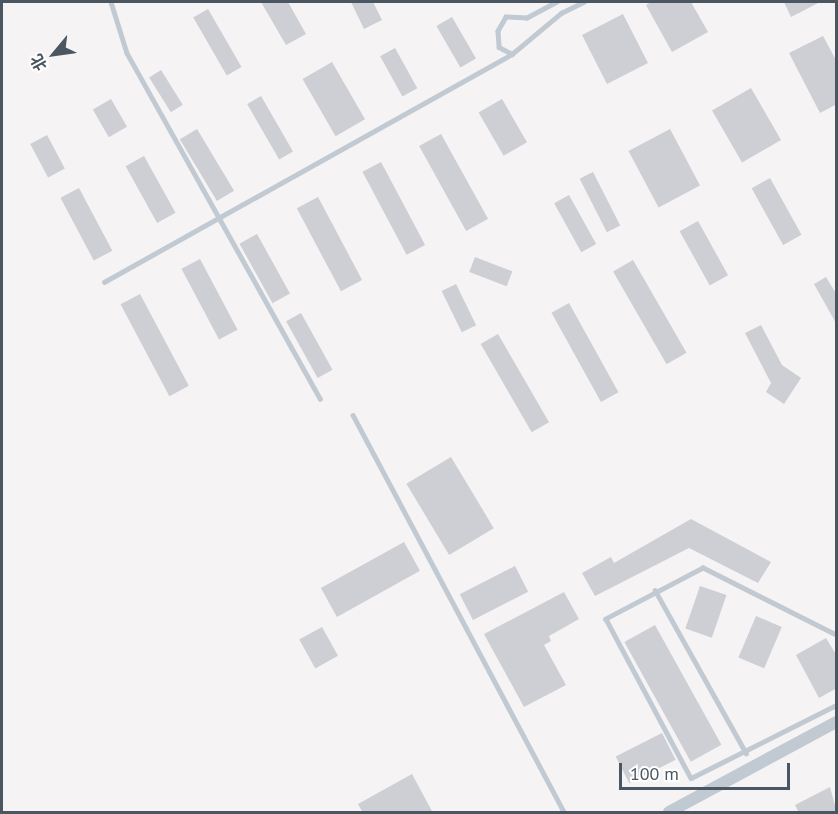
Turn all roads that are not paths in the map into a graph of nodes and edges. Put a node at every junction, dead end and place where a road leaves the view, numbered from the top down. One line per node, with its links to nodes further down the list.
1 (111, 2): 5 (lane)
2 (557, 2): 4 (lane)
3 (584, 2): 4 (lane)
4 (512, 54): 5 (lane)
5 (216, 219): 6 (lane); 7 (lane)
6 (105, 282)
7 (320, 399)
8 (353, 415): 14 (lane)
9 (655, 590): 10 (lane); 13 (lane); 13 (lane)
10 (837, 635)
11 (837, 705): 13 (lane)
12 (837, 722): 15 (street)
13 (746, 753)
14 (564, 813)
15 (669, 813)

